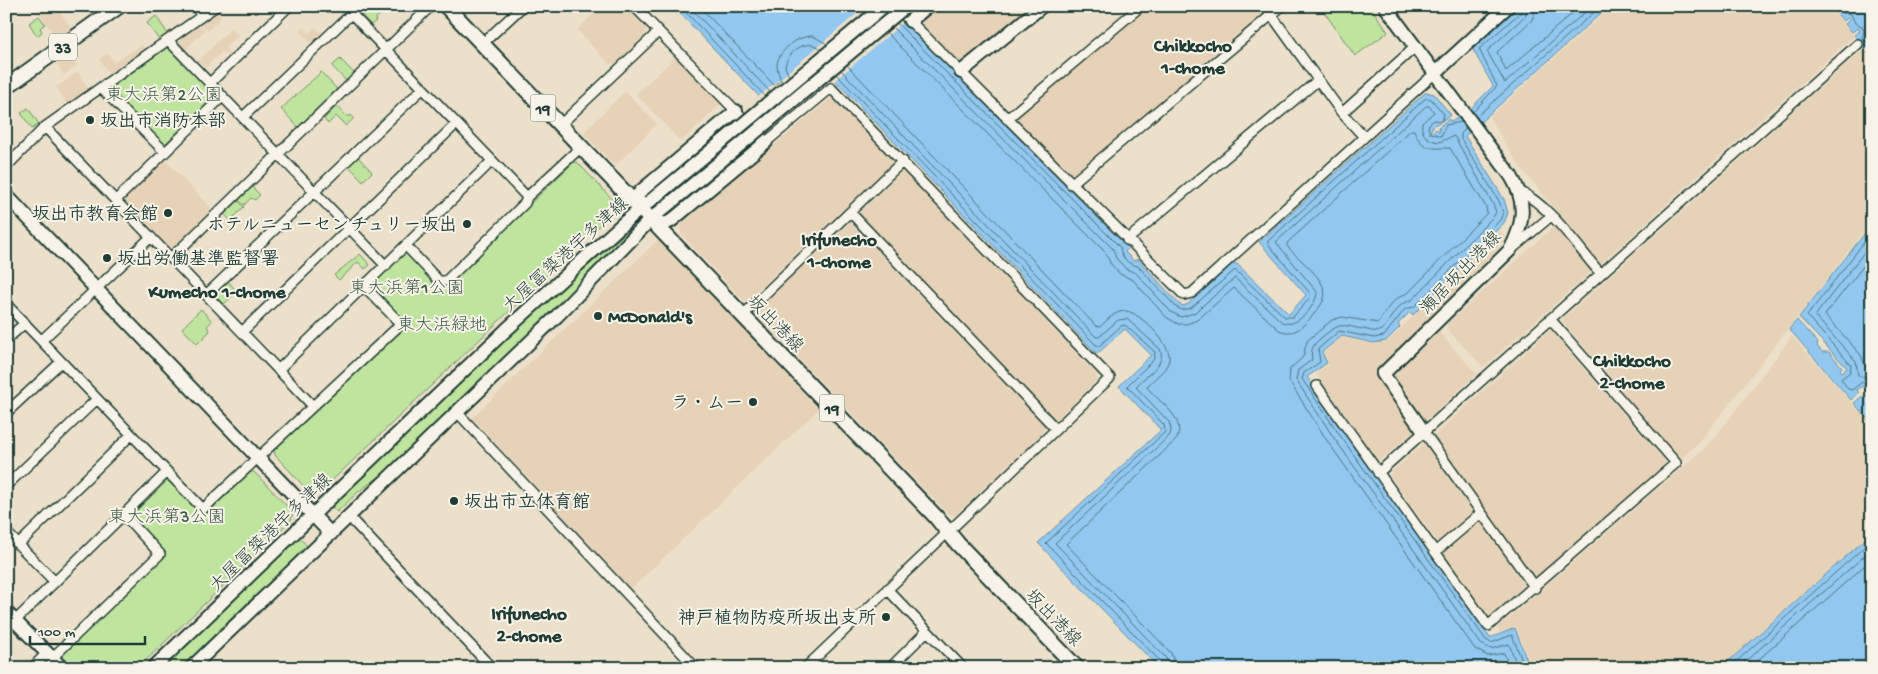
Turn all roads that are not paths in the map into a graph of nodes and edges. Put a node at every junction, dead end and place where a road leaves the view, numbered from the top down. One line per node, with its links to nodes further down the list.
1 (120, 6): 34 (main road, 33)
2 (195, 6): 21 (street)
3 (216, 6): 21 (street)
4 (289, 6): 33 (street)
5 (344, 6): 20 (street)
6 (431, 6): 29 (street)
7 (446, 6): 26 (main road, 坂出港線 / 19)
8 (523, 6): 26 (street)
9 (634, 6): 24 (street)
10 (884, 6): 59 (main road, 大屋冨築港宇多津線, bridge)
11 (896, 6): 23 (street)
12 (906, 6): 62 (main road, 大屋冨築港宇多津線, bridge)
13 (928, 6): 23 (main road)
14 (1042, 6): 30 (main road)
15 (1142, 6): 41 (street)
16 (1265, 6): 22 (street)
17 (1282, 6): 22 (street)
18 (1385, 6): 28 (main road)
19 (1507, 7): 31 (main road)
20 (351, 14): 29 (street); 40 (street)
21 (202, 16): 25 (street)
22 (1271, 16): 32 (street); 53 (street)
23 (910, 21): 30 (street)
24 (658, 32): 38 (street); 43 (street)
25 (168, 40): 33 (street); 35 (street)
26 (482, 44): 43 (main road, 坂出港線 / 19)
27 (1858, 44): 70 (street)
28 (1414, 48): 31 (main road); 39 (street)
29 (386, 50): 36 (street); 49 (street)
30 (961, 72): 41 (street)
31 (1434, 74): 45 (street); 55 (main road, 瀬居坂出港線)
32 (1317, 81): 39 (street); 65 (street)
33 (210, 83): 37 (street)
34 (6, 87)
35 (101, 88): 44 (street); 48 (street)
36 (422, 89): 42 (street); 54 (street)
37 (223, 96): 40 (street); 48 (street)
38 (736, 111): 46 (street); 59 (main road)
39 (1342, 114): 45 (street)
40 (243, 117): 49 (street)
41 (1007, 118): 53 (street)
42 (456, 124): 50 (street); 63 (street)
43 (560, 126): 47 (main road, 坂出港線 / 19)
44 (45, 127): 52 (street); 58 (street)
45 (1364, 137): 65 (street)
46 (766, 142): 51 (street); 62 (main road)
47 (580, 148): 57 (street); 59 (main road, 坂出港線 / 19)
48 (165, 152): 58 (street)
49 (278, 153): 54 (street); 68 (street)
50 (492, 161): 57 (street); 66 (street)
51 (903, 161): 60 (street); 88 (street)
52 (6, 167)
53 (1071, 184): 65 (street)
54 (313, 191): 63 (street); 73 (street)
55 (1519, 191): 61 (street); 67 (main road, 瀬居坂出港線)
56 (6, 196): 72 (main road)
57 (527, 197): 66 (street)
58 (116, 200): 64 (street)
59 (641, 209): 62 (main road, 坂出港線 / 19); 97 (main road, 大屋冨築港宇多津線)
60 (850, 212): 75 (street); 88 (street)
61 (1551, 216): 67 (street); 70 (street)
62 (651, 219): 75 (main road, 坂出港線 / 19); 86 (main road, 大屋冨築港宇多津線)
63 (350, 228): 69 (street); 78 (street)
64 (151, 237): 68 (street); 72 (street)
65 (1127, 240)
66 (406, 246): 69 (street)
67 (1510, 250): 89 (main road, 瀬居坂出港線)
68 (171, 258): 73 (street)
69 (386, 266): 71 (street)
70 (1601, 274): 76 (street)
71 (365, 287): 82 (street); 85 (street)
72 (96, 290): 80 (street); 91 (main road)
73 (206, 295): 78 (street)
74 (6, 304): 77 (street)
75 (743, 315): 99 (main road, 坂出港線 / 19)
76 (1550, 319): 89 (street); 105 (street)
77 (25, 323): 79 (street); 80 (street)
78 (242, 332): 82 (street)
79 (6, 340)
80 (42, 340): 81 (street)
81 (61, 362): 84 (street); 87 (street)
82 (278, 370): 85 (street)
83 (1317, 386): 93 (street)
84 (97, 399): 90 (street); 94 (street)
85 (312, 405): 91 (street)
86 (457, 412): 98 (main road, 大屋冨築港宇多津線); 115 (street)
87 (6, 413)
88 (1056, 429): 99 (street)
89 (1424, 432): 93 (street); 95 (street)
90 (131, 435): 92 (street); 102 (street)
91 (258, 459): 92 (street); 97 (main road)
92 (167, 472): 96 (street)
93 (1378, 473): 103 (street)
94 (6, 486)
95 (1481, 513): 103 (street); 105 (street)
96 (124, 514): 104 (street); 109 (street)
97 (312, 515): 101 (main road); 112 (main road, 大屋冨築港宇多津線)
98 (349, 517): 101 (main road, 大屋冨築港宇多津線); 114 (street)
99 (948, 531): 106 (street); 119 (main road, 坂出港線 / 19)
100 (6, 532): 102 (street)
101 (331, 534): 113 (main road, 大屋冨築港宇多津線)
102 (18, 544): 104 (street)
103 (1435, 552): 105 (street)
104 (55, 582): 107 (street)
105 (1535, 588)
106 (888, 590): 108 (street); 116 (street)
107 (11, 616): 109 (main road)
108 (927, 631): 117 (street); 118 (street)
109 (49, 655): 110 (street); 111 (main road)
110 (32, 668)
111 (62, 668)
112 (153, 668)
113 (191, 668)
114 (492, 668)
115 (696, 668)
116 (805, 668)
117 (890, 668)
118 (963, 668)
119 (1077, 668)

